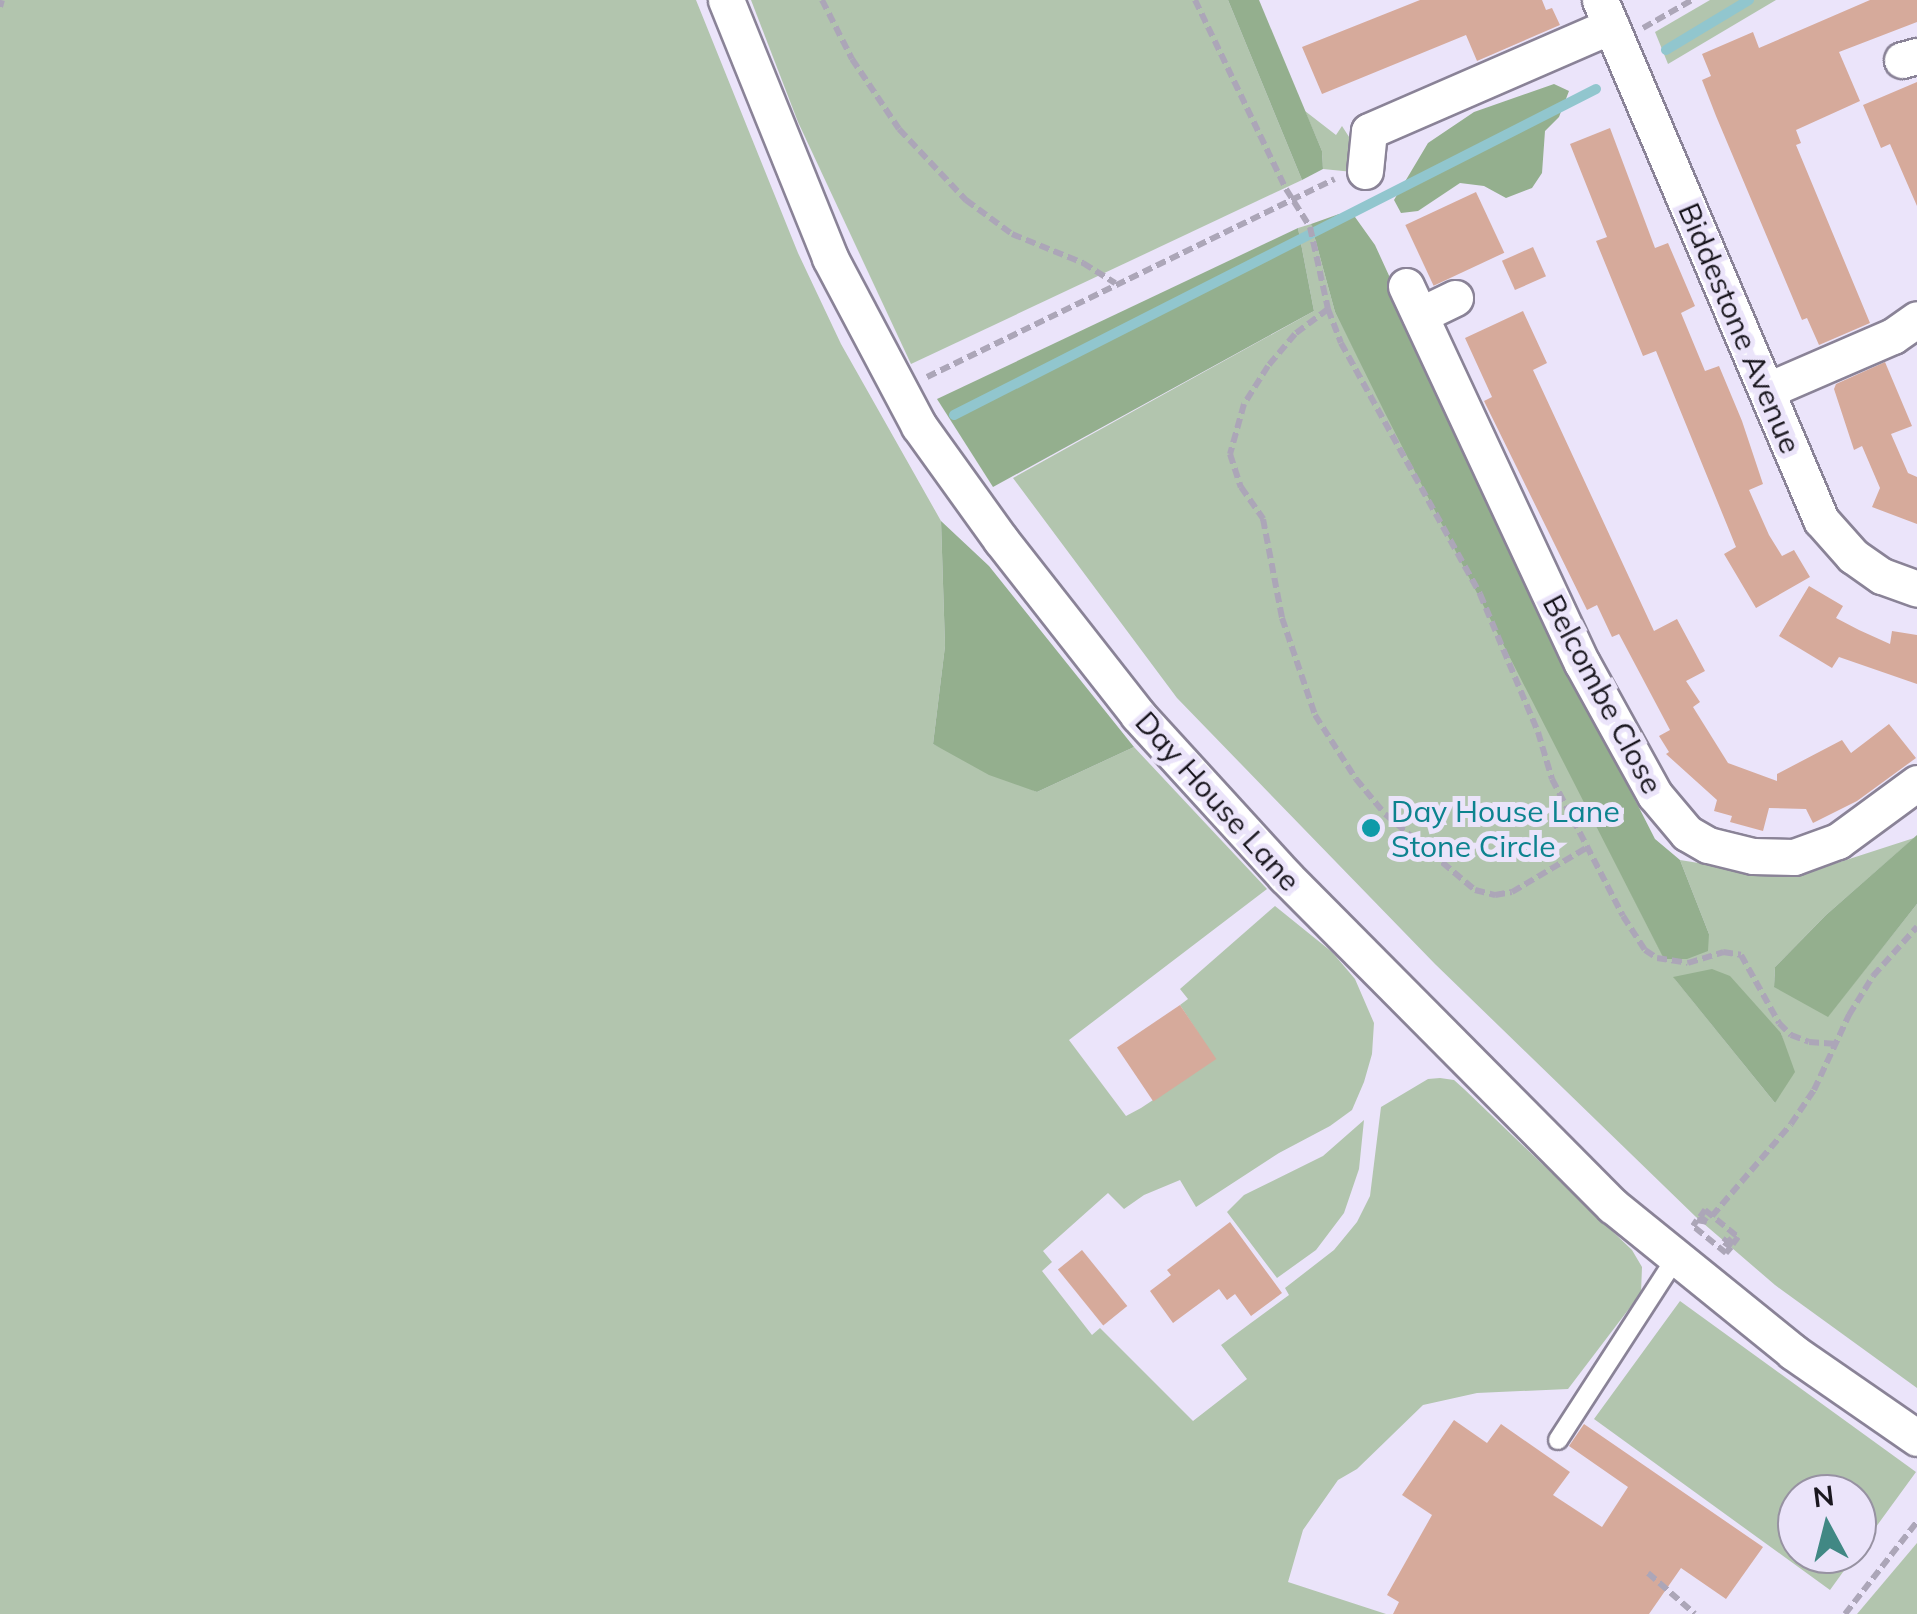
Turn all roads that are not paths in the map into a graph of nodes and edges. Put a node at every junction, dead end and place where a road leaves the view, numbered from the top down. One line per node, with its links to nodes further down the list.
1 (726, 0): 9 (street, Day House Lane)
2 (1609, 23): 3 (street); 6 (street, Biddestone Avenue)
3 (1355, 174)
4 (1455, 298): 8 (street, Belcombe Close)
5 (1917, 319): 6 (street)
6 (1768, 390): 7 (street, Biddestone Avenue)
7 (1917, 589)
8 (1917, 783)
9 (1675, 1260): 10 (street, Day House Lane); 11 (lane)
10 (1917, 1438)
11 (1558, 1440)

